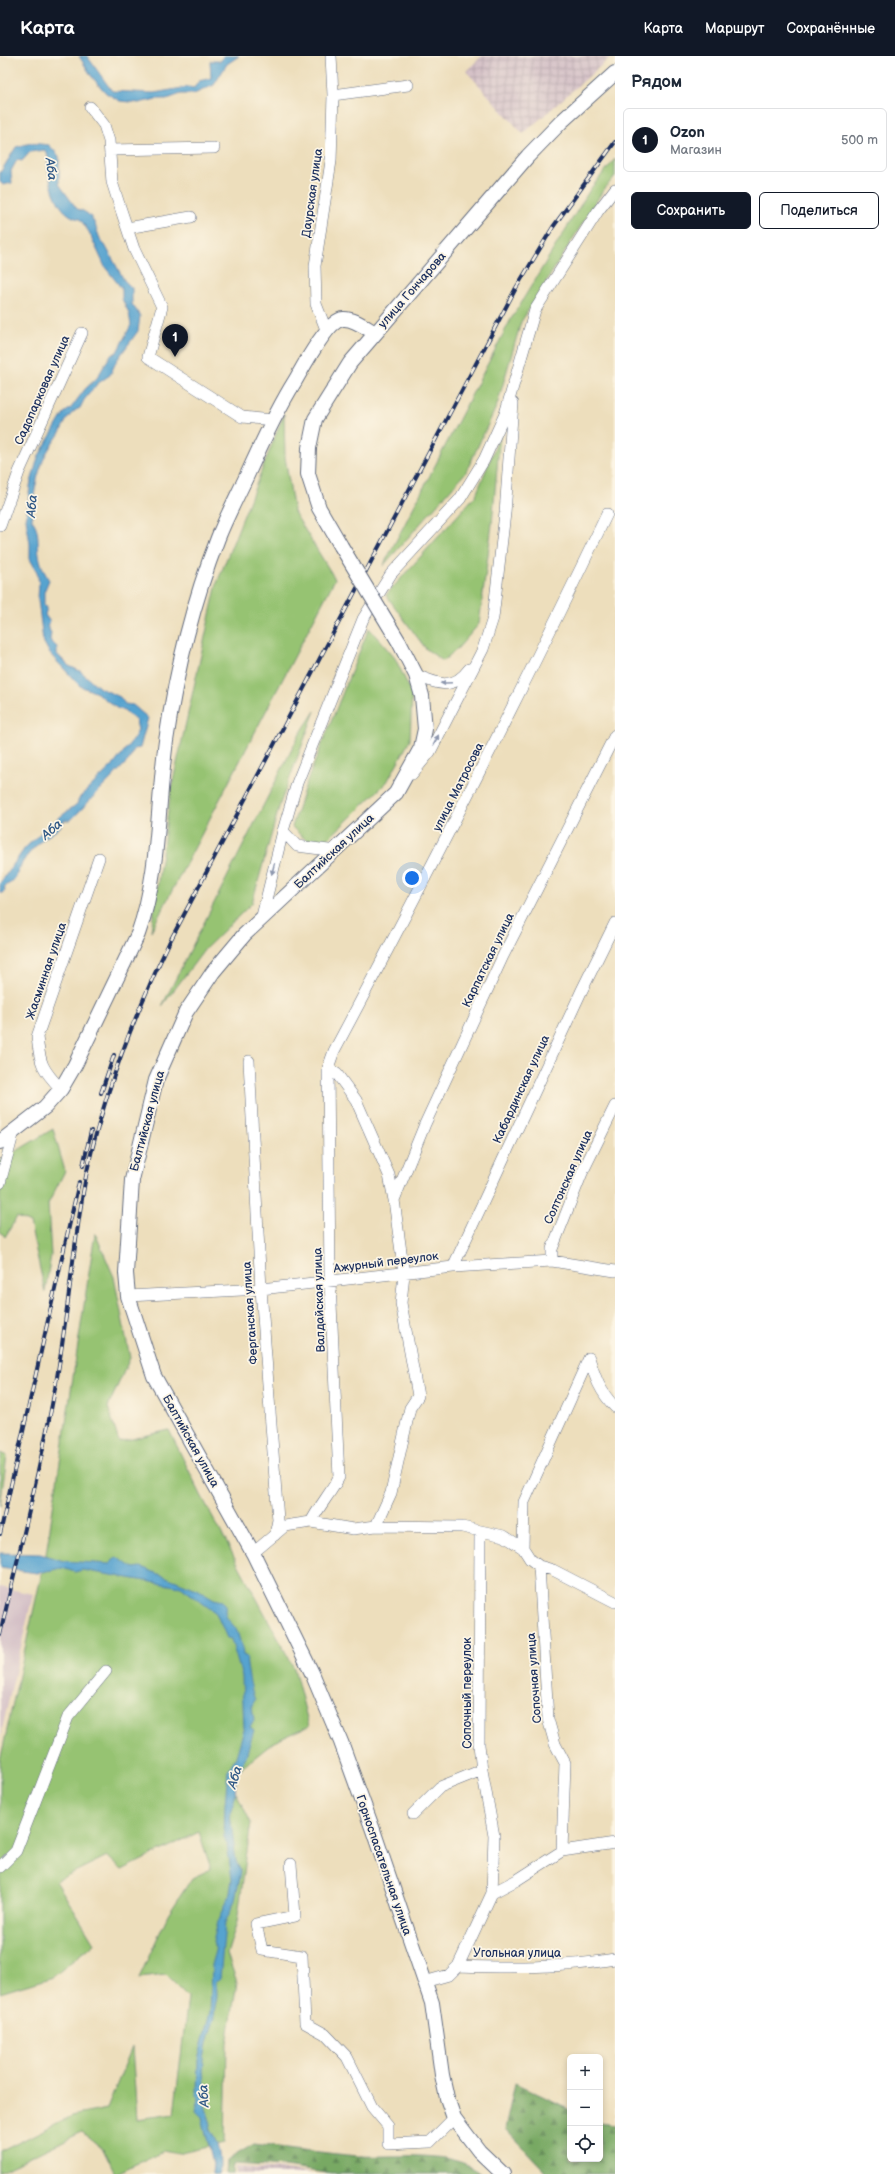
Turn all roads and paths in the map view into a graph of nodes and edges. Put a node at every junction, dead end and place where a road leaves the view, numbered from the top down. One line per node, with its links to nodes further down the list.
1 (331, 56): 4 (street, Даурская улица)
2 (615, 73): 13 (main road, улица Гончарова)
3 (408, 85): 4 (street)
4 (333, 95): 11 (street, Даурская улица)
5 (90, 107): 7 (street)
6 (214, 148): 7 (street)
7 (110, 150): 10 (street)
8 (615, 189): 14 (street)
9 (191, 217): 10 (street)
10 (127, 228): 15 (street)
11 (327, 332): 13 (main road); 15 (main road)
12 (82, 333): 17 (street, Садопарковая улица)
13 (374, 333): 18 (main road, улица Гончарова, bridge)
14 (514, 383): 19 (street); 23 (street)
15 (273, 420): 30 (main road)
16 (607, 514): 29 (street, улица Матросова)
17 (0, 526)
18 (399, 642): 20 (main road, Балтийская улица)
19 (483, 649): 20 (street, one-way to 20); 22 (street, one-way to 19)
20 (416, 675): 22 (main road, Балтийская улица)
21 (615, 735): 35 (street, Карпатская улица)
22 (396, 793): 24 (main road, Балтийская улица)
23 (283, 831): 24 (street); 26 (street, one-way to 26)
24 (336, 851): 26 (main road, Балтийская улица)
25 (99, 858): 30 (street, Жасминная улица)
26 (261, 920): 42 (main road, Балтийская улица)
27 (615, 923): 37 (street, Кабардинская улица)
28 (249, 1060): 41 (street, Ферганская улица)
29 (328, 1068): 35 (street, Карпатская улица); 40 (street, Валдайская улица)
30 (61, 1088): 32 (main road)
31 (615, 1106): 36 (street, Солтонская улица)
32 (14, 1131): 33 (main road); 34 (street)
33 (0, 1142)
34 (0, 1183)
35 (394, 1200): 39 (street, Карпатская улица)
36 (552, 1261): 37 (street, Ажурный переулок); 38 (street, Ажурный переулок)
37 (453, 1268): 39 (street, Ажурный переулок)
38 (615, 1271)
39 (404, 1274): 40 (street, Ажурный переулок); 45 (street, Карпатская улица)
40 (330, 1282): 41 (street, Ажурный переулок); 44 (street, Валдайская улица)
41 (261, 1289): 42 (street, Ажурный переулок); 47 (street, Ферганская улица)
42 (128, 1296): 49 (main road, Балтийская улица)
43 (615, 1407): 48 (street)
44 (311, 1522): 45 (street); 47 (street)
45 (376, 1526): 46 (street)
46 (480, 1532): 48 (street); 53 (street, Сопочный переулок)
47 (275, 1535): 49 (street)
48 (523, 1548): 50 (street)
49 (253, 1553): 62 (main road, Горноспасательная улица)
50 (539, 1566): 51 (street); 56 (street, Сопочная улица)
51 (615, 1602)
52 (106, 1671): 58 (street)
53 (482, 1770): 54 (street); 59 (street, Сопочный переулок)
54 (413, 1814)
55 (615, 1843): 56 (street)
56 (562, 1851): 59 (street)
57 (291, 1864): 63 (street)
58 (0, 1867)
59 (492, 1893): 61 (street)
60 (615, 1959): 61 (street, Угольная улица)
61 (458, 1966): 62 (street, Угольная улица)
62 (424, 1982): 63 (main road, Горноспасательная улица)
63 (454, 2118): 64 (main road, Горноспасательная улица)
64 (503, 2174)

